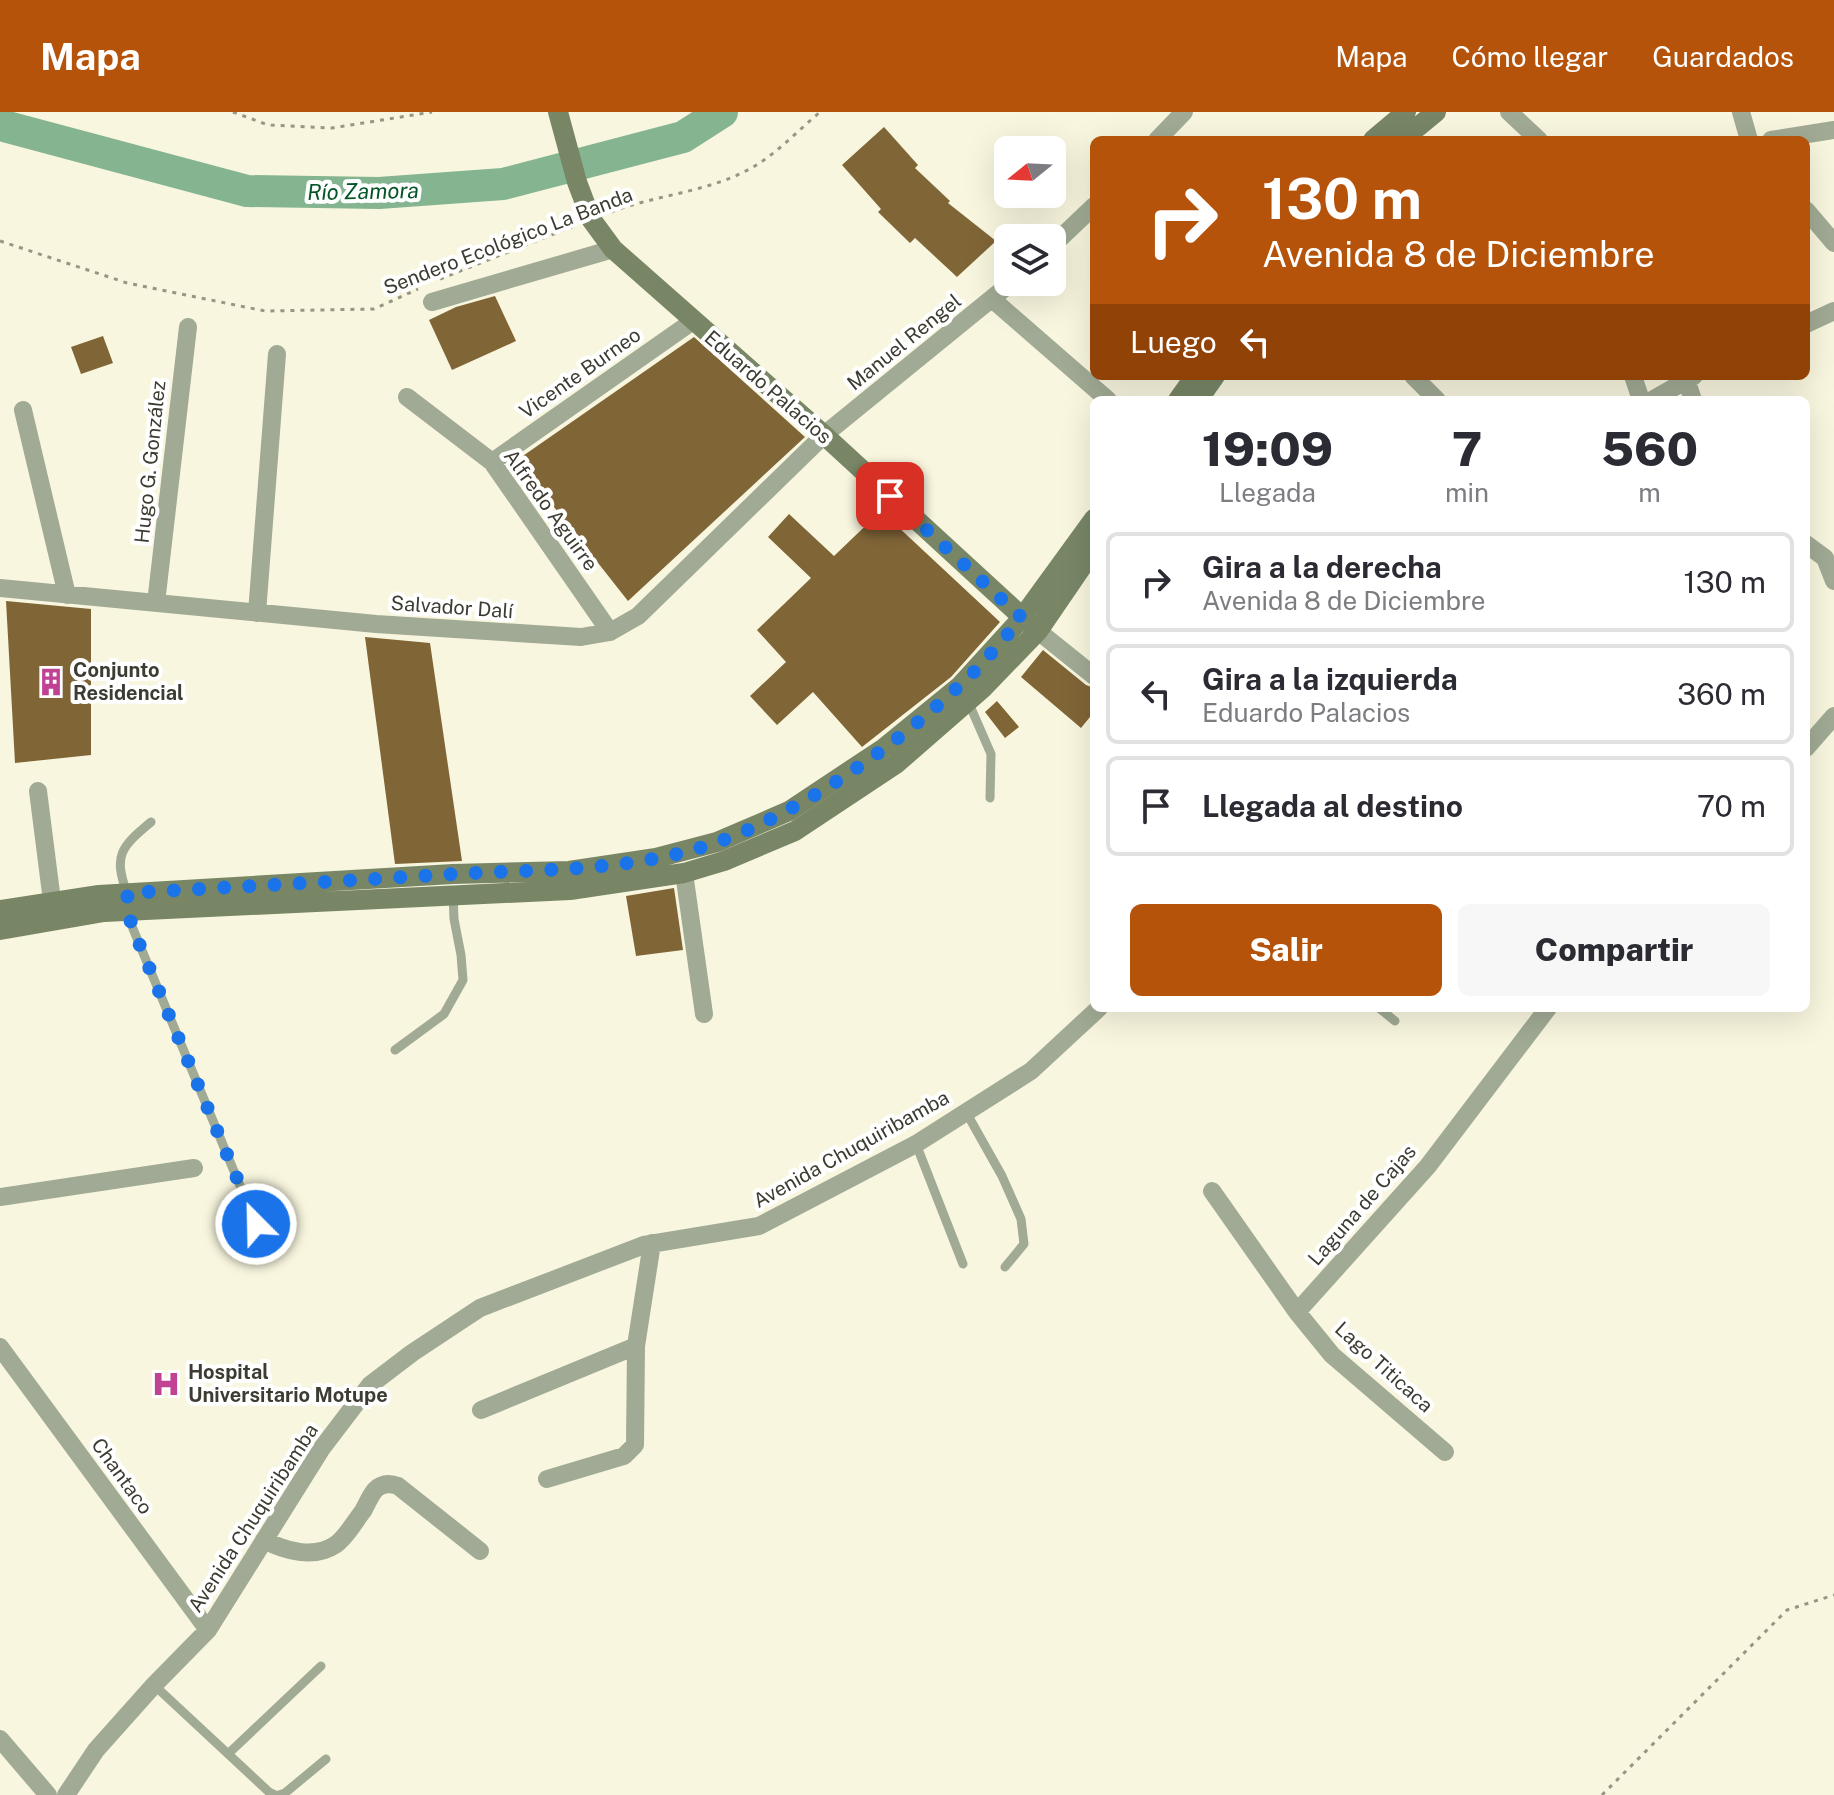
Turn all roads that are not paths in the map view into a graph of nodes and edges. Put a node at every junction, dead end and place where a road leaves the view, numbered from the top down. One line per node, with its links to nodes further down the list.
1 (1184, 112): 8 (street)
2 (1406, 112): 9 (main road)
3 (1436, 112): 10 (main road)
4 (1509, 112): 11 (street)
5 (1741, 112): 12 (street)
6 (559, 120): 18 (main road, Eduardo Palacios)
7 (1834, 130): 13 (street)
8 (1161, 136)
9 (1378, 136)
10 (1407, 136)
11 (1535, 136)
12 (1748, 136)
13 (1796, 136)
14 (1090, 210): 16 (street)
15 (1810, 215): 17 (street)
16 (1066, 233)
17 (1834, 243)
18 (613, 249): 21 (street); 23 (main road, Eduardo Palacios)
19 (996, 296): 20 (street, Manuel Rengel)
20 (992, 299): 30 (street); 36 (street, Manuel Rengel)
21 (432, 302)
22 (1834, 311): 24 (street)
23 (693, 321): 36 (main road, Eduardo Palacios); 37 (street, Vicente Burneo)
24 (1810, 322)
25 (188, 327): 45 (street, Hugo G. González)
26 (277, 354): 46 (street)
27 (1417, 380): 32 (street)
28 (1687, 380): 33 (street)
29 (1204, 385): 31 (main road)
30 (1103, 396)
31 (1185, 396)
32 (1433, 396)
33 (1659, 396)
34 (407, 397): 37 (street, Alfredo Aguirre)
35 (23, 410): 44 (street)
36 (824, 435): 47 (main road, Eduardo Palacios); 48 (street, Salvador Dalí)
37 (492, 462): 48 (street, Alfredo Aguirre)
38 (1090, 526): 47 (main road)
39 (1810, 546): 41 (street)
40 (1090, 554): 47 (main road)
41 (1830, 555): 42 (street)
42 (1834, 581)
43 (0, 588): 44 (street, Salvador Dalí)
44 (67, 595): 45 (street, Salvador Dalí)
45 (156, 603): 46 (street, Salvador Dalí)
46 (257, 613): 48 (street, Salvador Dalí)
47 (1030, 624): 49 (street, Eduardo Palacios); 50 (main road)
48 (610, 632)
49 (1090, 673)
50 (964, 694): 54 (lane); 56 (main road); 57 (main road)
51 (1834, 716): 52 (street)
52 (1810, 743)
53 (38, 791): 59 (street)
54 (990, 798)
55 (151, 822): 60 (lane)
56 (684, 873): 58 (main road); 66 (street)
57 (453, 874): 58 (lane); 60 (main road)
58 (453, 896): 60 (main road); 68 (lane)
59 (52, 901): 60 (main road); 61 (main road)
60 (128, 902): 62 (main road); 74 (lane)
61 (0, 910)
62 (0, 930)
63 (1095, 1012): 69 (street, Avenida Chuquiribamba)
64 (1384, 1012): 67 (lane)
65 (1540, 1012): 78 (street, Laguna de Cajas)
66 (704, 1014)
67 (1395, 1021)
68 (395, 1050)
69 (966, 1112): 70 (street, Avenida Chuquiribamba); 77 (lane)
70 (916, 1144): 75 (street, Avenida Chuquiribamba); 76 (lane)
71 (194, 1168): 73 (street)
72 (1212, 1191): 78 (street)
73 (0, 1197)
74 (256, 1224)
75 (652, 1243): 79 (street); 84 (street, Avenida Chuquiribamba)
76 (963, 1264)
77 (1005, 1267)
78 (1297, 1312): 82 (street, Lago Titicaca)
79 (636, 1346): 81 (street); 83 (street)
80 (0, 1347): 86 (street, Chantaco)
81 (481, 1410)
82 (1445, 1452)
83 (547, 1479)
84 (264, 1540): 85 (street); 86 (street, Avenida Chuquiribamba)
85 (480, 1551)
86 (208, 1630): 88 (street, Avenida Chuquiribamba)
87 (321, 1666): 90 (lane)
88 (154, 1685): 90 (lane); 93 (street, Avenida Chuquiribamba)
89 (0, 1739): 92 (street)
90 (228, 1754): 94 (lane)
91 (326, 1759): 94 (lane)
92 (48, 1795)
93 (66, 1795)
94 (277, 1795)

